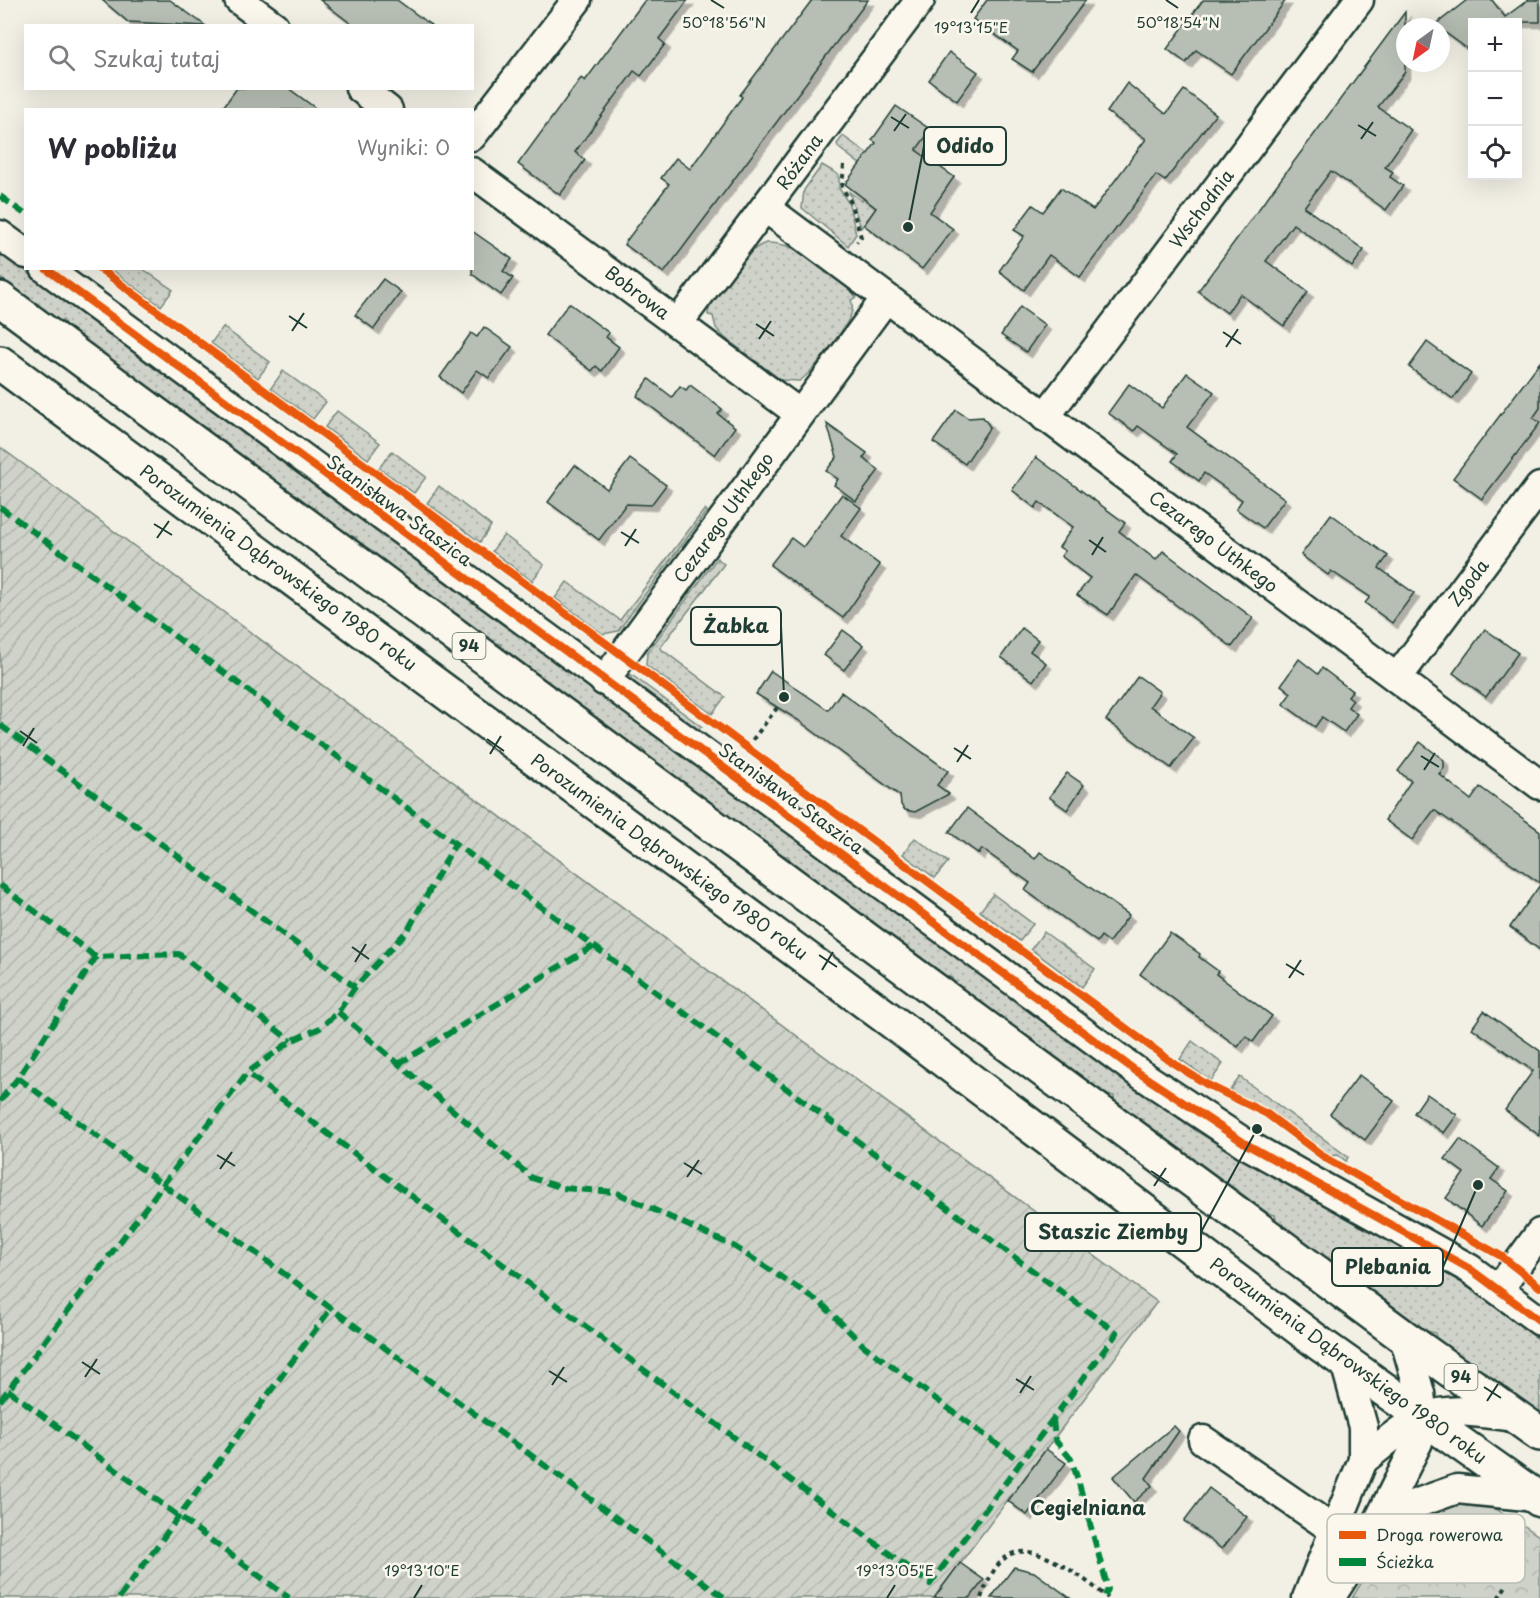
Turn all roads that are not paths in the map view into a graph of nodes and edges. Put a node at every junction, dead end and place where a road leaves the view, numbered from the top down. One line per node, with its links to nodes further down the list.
1 (239, 0): 5 (street)
2 (577, 0): 8 (street)
3 (920, 0): 10 (street, Różana)
4 (1359, 0): 19 (street, Wschodnia)
5 (271, 24)
6 (363, 90): 7 (street)
7 (385, 108)
8 (474, 133)
9 (474, 173): 16 (street, Bobrowa)
10 (766, 208): 14 (street, Cezarego Uthkego); 16 (street, Różana)
11 (0, 235): 12 (street)
12 (24, 253)
13 (48, 270): 22 (street, Stanisława Staszica)
14 (886, 298): 18 (street, Cezarego Uthkego); 19 (street, Cezarego Uthkego)
15 (0, 299): 27 (main road, 94)
16 (678, 323): 18 (street, Bobrowa)
17 (0, 363): 28 (main road, Porozumienia Dąbrowskiego 1980 roku)
18 (800, 414): 22 (street, Cezarego Uthkego)
19 (1046, 417): 21 (street, Cezarego Uthkego)
20 (1540, 487): 21 (street, Zgoda)
21 (1397, 678): 23 (street, Cezarego Uthkego)
22 (604, 681): 25 (street, Stanisława Staszica)
23 (1540, 785)
24 (1540, 1233): 25 (street)
25 (1499, 1289): 26 (street, Stanisława Staszica)
26 (1540, 1321)
27 (1404, 1337): 29 (street); 30 (main road, 94)
28 (1345, 1362): 29 (main road, Porozumienia Dąbrowskiego 1980 roku); 32 (street)
29 (1423, 1418): 30 (street); 32 (street); 33 (main road, Porozumienia Dąbrowskiego 1980 roku); 35 (street)
30 (1529, 1426)
31 (1203, 1440): 37 (street)
32 (1363, 1460): 34 (street)
33 (1538, 1499): 36 (street)
34 (1341, 1514)
35 (1382, 1514)
36 (1397, 1514)
37 (1327, 1525)
38 (1327, 1548): 40 (street)
39 (1340, 1583): 41 (street)
40 (1307, 1598)
41 (1330, 1598)

